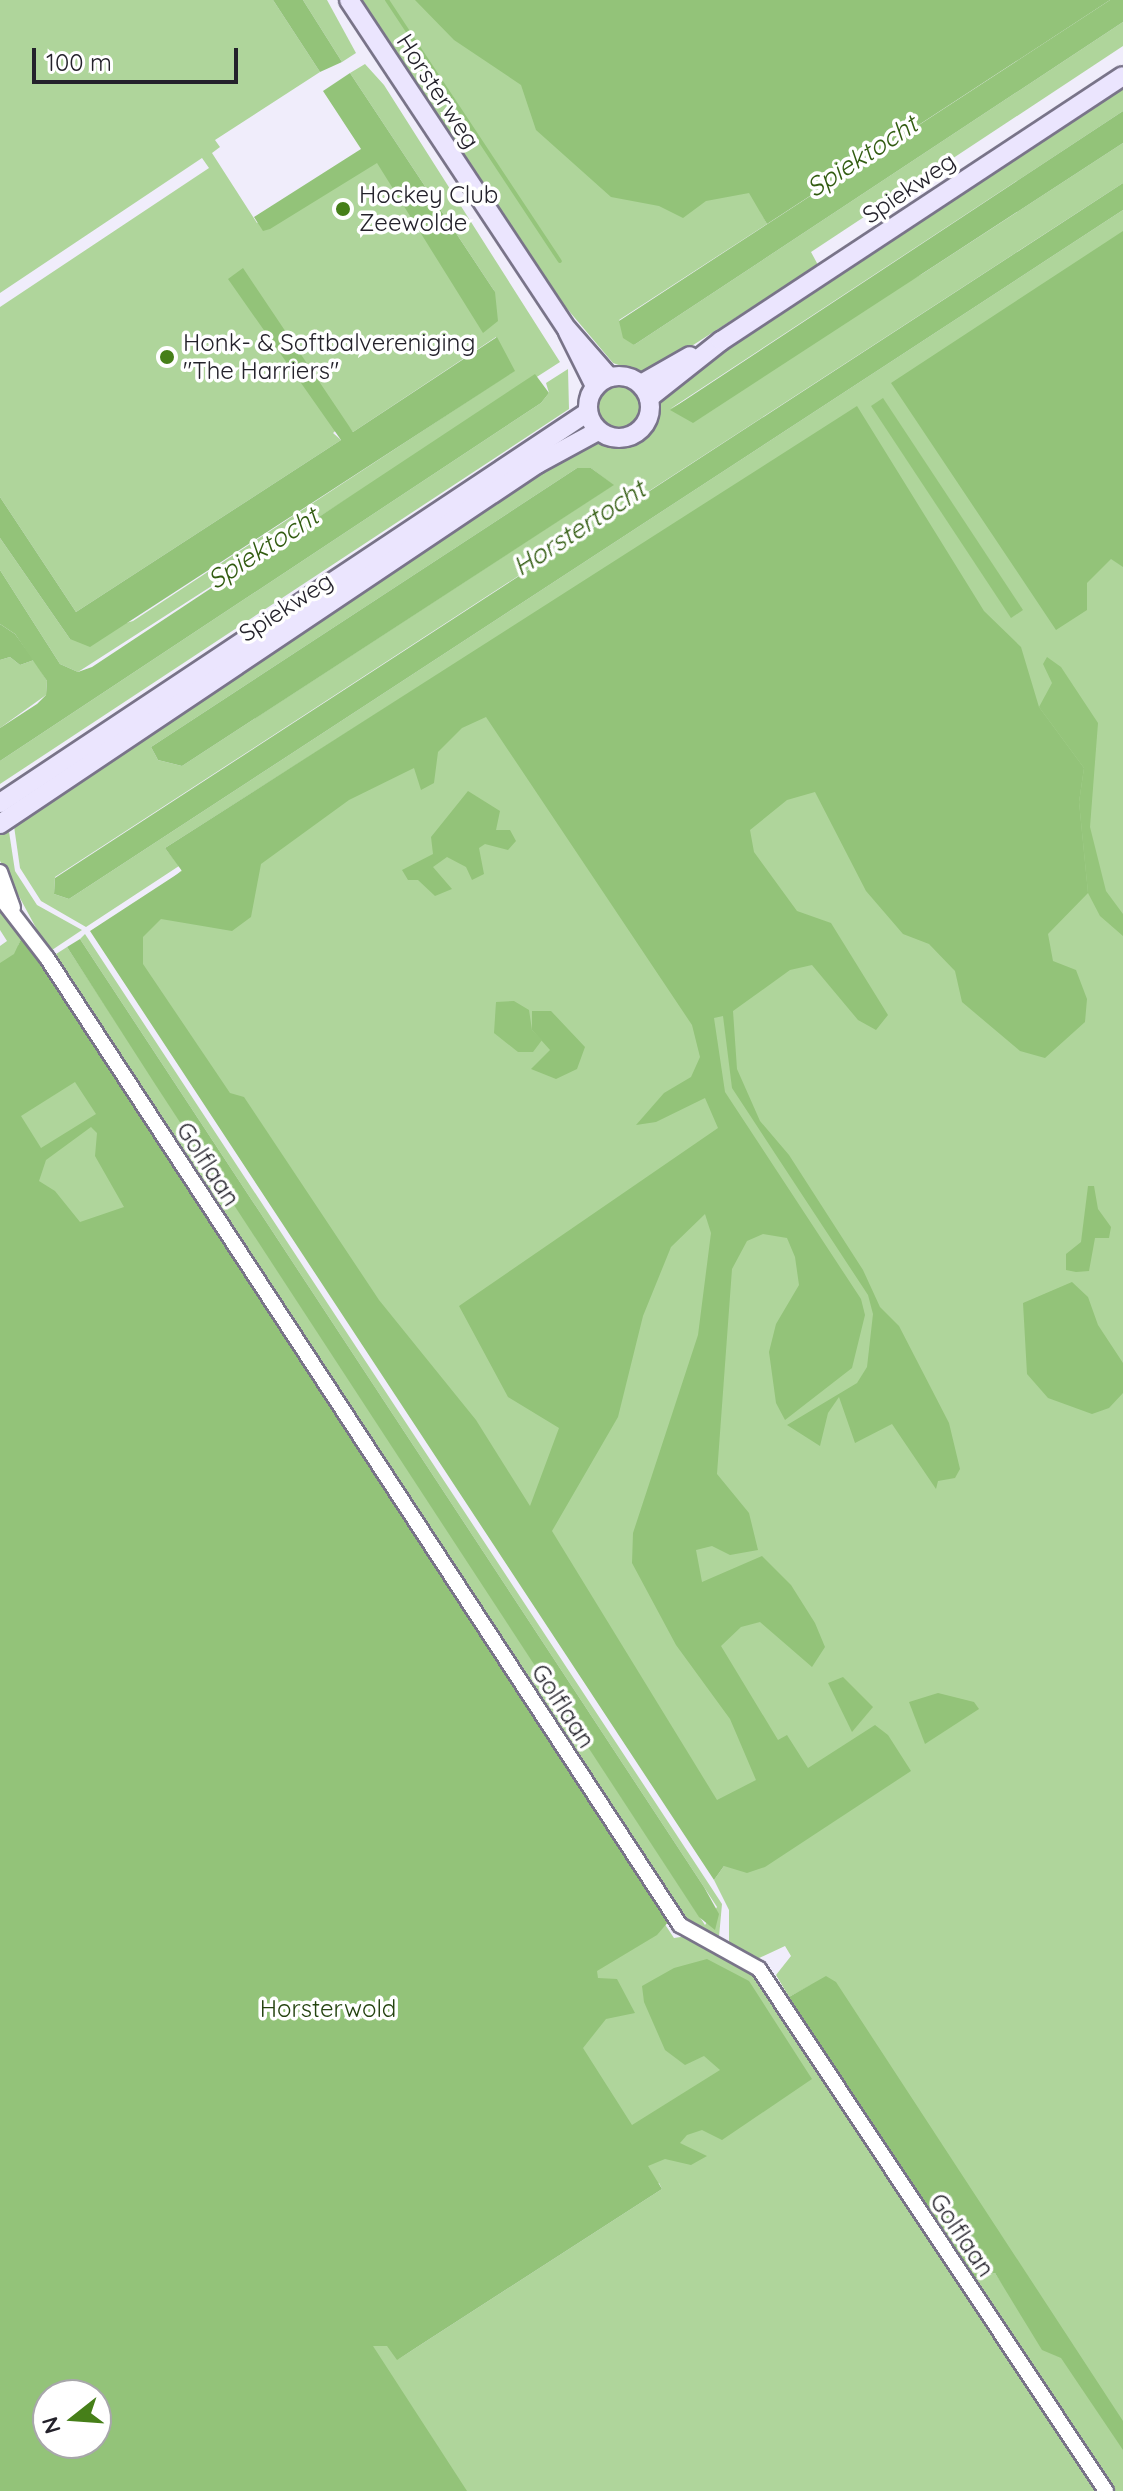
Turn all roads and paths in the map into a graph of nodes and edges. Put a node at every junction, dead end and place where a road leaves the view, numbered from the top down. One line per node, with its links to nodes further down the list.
1 (349, 0): 3 (main road, Horsterweg)
2 (1123, 76): 4 (main road, Spiekweg)
3 (602, 381): 4 (main road); 5 (main road)
4 (645, 391): 6 (main road)
5 (588, 412): 6 (main road); 7 (main road, Spiekweg)
6 (598, 431): 8 (main road, Spiekweg)
7 (0, 803)
8 (0, 824)
9 (0, 872): 11 (street, Golflaan)
10 (0, 897): 11 (street, Golflaan)
11 (14, 912): 12 (street, Golflaan)
12 (1106, 2491)

